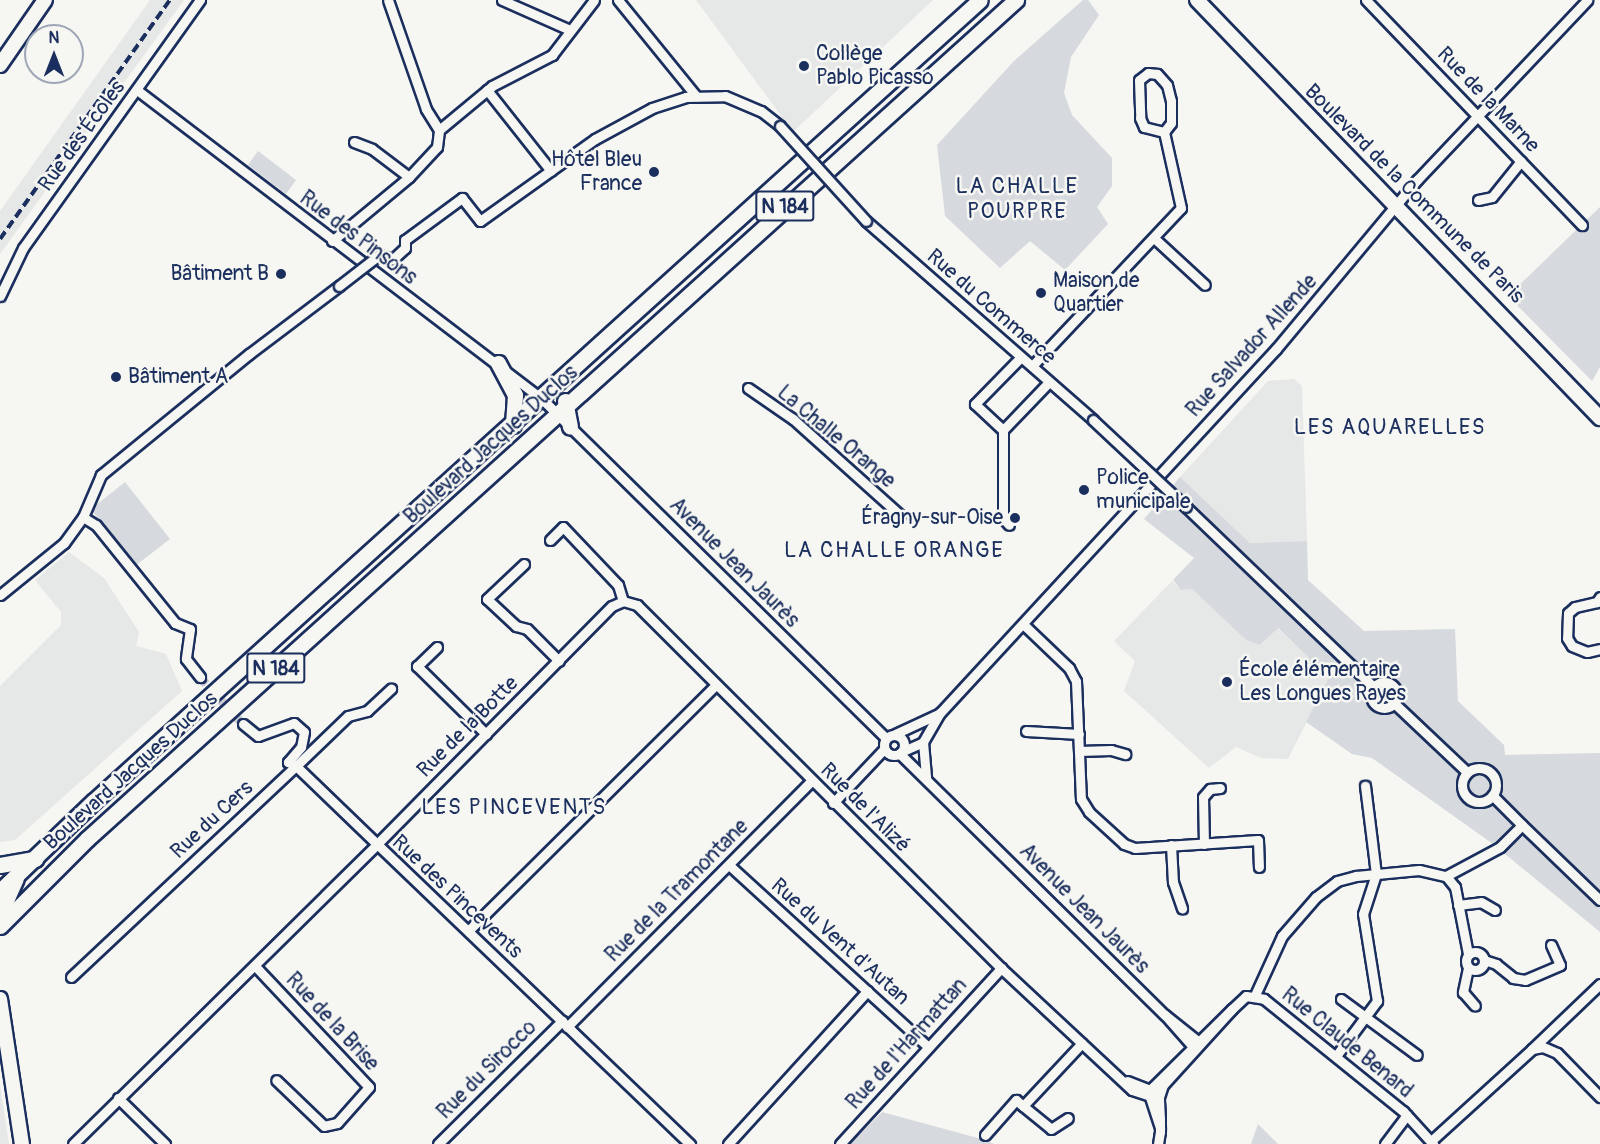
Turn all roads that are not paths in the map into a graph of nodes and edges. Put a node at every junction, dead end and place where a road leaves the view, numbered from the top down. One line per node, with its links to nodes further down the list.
1 (200, 0): 14 (street, Rue des Écoles)
2 (388, 0): 18 (street)
3 (502, 0): 12 (street)
4 (594, 0): 12 (street)
5 (618, 0): 16 (street)
6 (980, 0): 33 (main road, Boulevard Jacques Duclos / N 184)
7 (1016, 0): 38 (main road, Boulevard Jacques Duclos / N 184)
8 (1197, 0): 25 (street, Boulevard de la Commune de Paris)
9 (1366, 0): 17 (street, Rue de la Marne)
10 (1587, 0): 17 (street, Rue Salvador Allende)
11 (43, 4): 13 (street)
12 (570, 30): 15 (street)
13 (0, 65)
14 (137, 90): 28 (street, Rue des Pinsons); 30 (street, Rue des Écoles)
15 (487, 90): 18 (street); 22 (street)
16 (696, 96): 22 (street, Rue du Commerce); 31 (street, Rue du Commerce, bridge)
17 (1478, 114): 21 (street, Rue de la Marne); 25 (street, Rue Salvador Allende)
18 (439, 130): 23 (street)
19 (1164, 132): 19 (street); 27 (street)
20 (354, 142): 23 (street)
21 (1521, 160): 24 (street); 26 (street, Rue de la Marne)
22 (551, 171): 45 (street, Rue du Commerce, bridge)
23 (409, 177): 28 (street)
24 (1478, 200)
25 (1397, 204): 39 (street, Boulevard de la Commune de Paris); 52 (street, Rue Salvador Allende)
26 (1582, 225)
27 (1154, 238): 29 (street); 34 (street)
28 (332, 241): 32 (street, Rue des Pinsons)
29 (1205, 285)
30 (0, 296)
31 (1022, 357): 34 (street, Rue du Commerce); 42 (street)
32 (498, 363): 37 (street, Rue des Pinsons); 40 (main road)
33 (580, 364): 37 (main road, Boulevard Jacques Duclos / N 184); 38 (main road, N 184)
34 (1032, 366): 35 (street, Rue du Commerce)
35 (1049, 382): 42 (street); 58 (street, Rue du Commerce, bridge)
36 (748, 388): 44 (street, La Challe Orange)
37 (542, 399): 38 (street, Rue des Pinsons); 40 (main road, Boulevard Jacques Duclos / N 184); 43 (main road, N 184)
38 (561, 410): 41 (main road); 43 (main road, Boulevard Jacques Duclos / N 184)
39 (1600, 418)
40 (513, 425): 84 (main road, Boulevard Jacques Duclos / N 184)
41 (570, 427): 66 (street, Avenue Jean Jaurès)
42 (1003, 430): 46 (street)
43 (521, 446): 97 (main road, Boulevard Jacques Duclos / N 184)
44 (900, 515)
45 (83, 517): 49 (street); 56 (street)
46 (1009, 525)
47 (550, 540): 51 (street)
48 (524, 564): 55 (street)
49 (0, 595)
50 (1600, 597): 54 (street)
51 (622, 601): 55 (street, Rue de la Botte); 57 (street, Rue de l'Alizé)
52 (1023, 624): 61 (street, Rue Salvador Allende); 65 (street)
53 (437, 647): 64 (street)
54 (1600, 649)
55 (559, 662): 64 (street, Rue de la Botte)
56 (200, 677)
57 (716, 685): 75 (street, Rue de l'Alizé); 98 (street)
58 (1374, 687): 60 (street); 60 (street)
59 (392, 689): 72 (street, Rue du Cers)
60 (1395, 704): 73 (street)
61 (940, 713): 66 (street, Rue Salvador Allende); 67 (street, Rue Salvador Allende)
62 (243, 724): 72 (street)
63 (1026, 731): 65 (street)
64 (486, 734): 81 (street, Rue de la Botte)
65 (1079, 734): 69 (street)
66 (890, 736): 68 (street); 70 (street)
67 (922, 742): 70 (street); 74 (street)
68 (884, 749): 70 (street); 79 (street)
69 (1079, 751): 71 (street); 83 (street)
70 (900, 753): 74 (street, Avenue Jean Jaurès)
71 (1125, 754)
72 (296, 766): 81 (street); 105 (street, Rue du Cers)
73 (1467, 772): 78 (street); 78 (street)
74 (926, 778): 116 (street, Avenue Jean Jaurès)
75 (812, 781): 79 (street, Rue de l'Alizé); 86 (street, Rue de la Tramontane)
76 (1365, 786): 88 (street)
77 (1220, 788): 82 (street)
78 (1492, 795): 80 (street)
79 (833, 803): 103 (street, Rue de l'Alizé)
80 (1522, 825): 89 (street); 92 (street)
81 (377, 844): 98 (street, Rue des Pincevents); 102 (street, Rue des Pincevents)
82 (1204, 844): 83 (street); 87 (street)
83 (1171, 845): 94 (street)
84 (34, 859): 85 (main road); 90 (main road, Boulevard Jacques Duclos / N 184)
85 (0, 865)
86 (729, 865): 107 (street, Rue du Vent d'Autan); 113 (street, Rue de la Tramontane)
87 (1259, 867)
88 (1376, 874): 89 (street); 108 (street); 112 (street)
89 (1446, 876): 93 (street)
90 (16, 878): 91 (main road, Boulevard Jacques Duclos / N 184); 96 (main road, N 184)
91 (0, 891)
92 (1600, 900)
93 (1458, 905): 95 (street); 100 (street)
94 (1182, 908)
95 (1495, 910)
96 (0, 914)
97 (0, 926)
98 (468, 931): 113 (street, Rue des Pincevents)
99 (1551, 945): 101 (street)
100 (1468, 954): 101 (street); 104 (street)
101 (1484, 960): 104 (street)
102 (255, 966): 120 (street, Rue de la Brise); 123 (street, Rue des Pincevents)
103 (1001, 968): 114 (street, Rue de l'Alizé); 115 (street, Rue de l'Harmattan)
104 (1468, 968): 111 (street)
105 (71, 977)
106 (1600, 984): 117 (street)
107 (867, 992): 115 (street, Rue du Vent d'Autan); 135 (street)
108 (1255, 996): 116 (street, Rue Claude Benard); 119 (street, Rue Claude Benard)
109 (0, 999): 130 (street)
110 (1341, 999): 112 (street)
111 (1475, 1006)
112 (1366, 1017): 118 (street); 119 (street)
113 (565, 1024): 128 (street, Rue des Pincevents); 133 (street, Rue du Sirocco)
114 (1082, 1043): 121 (street, Rue de l'Alizé); 124 (street)
115 (927, 1046): 136 (street, Rue de l'Harmattan)
116 (1197, 1046): 121 (street, Rue Claude Benard)
117 (1532, 1049): 122 (street); 129 (street)
118 (1417, 1055)
119 (1336, 1056): 125 (street, Rue Claude Benard)
120 (276, 1080)
121 (1155, 1095): 137 (street)
122 (1600, 1097)
123 (118, 1098): 131 (street, Rue des Pincevents); 132 (street)
124 (1023, 1106): 126 (street); 127 (street)
125 (1407, 1115): 129 (street, Rue Claude Benard); 138 (street)
126 (1068, 1118)
127 (985, 1135)
128 (679, 1140): 134 (street, Rue des Pincevents)
129 (1432, 1143)
130 (22, 1144)
131 (73, 1144)
132 (165, 1144)
133 (438, 1144)
134 (690, 1144)
135 (728, 1144)
136 (840, 1144)
137 (1158, 1144)
138 (1385, 1144)

